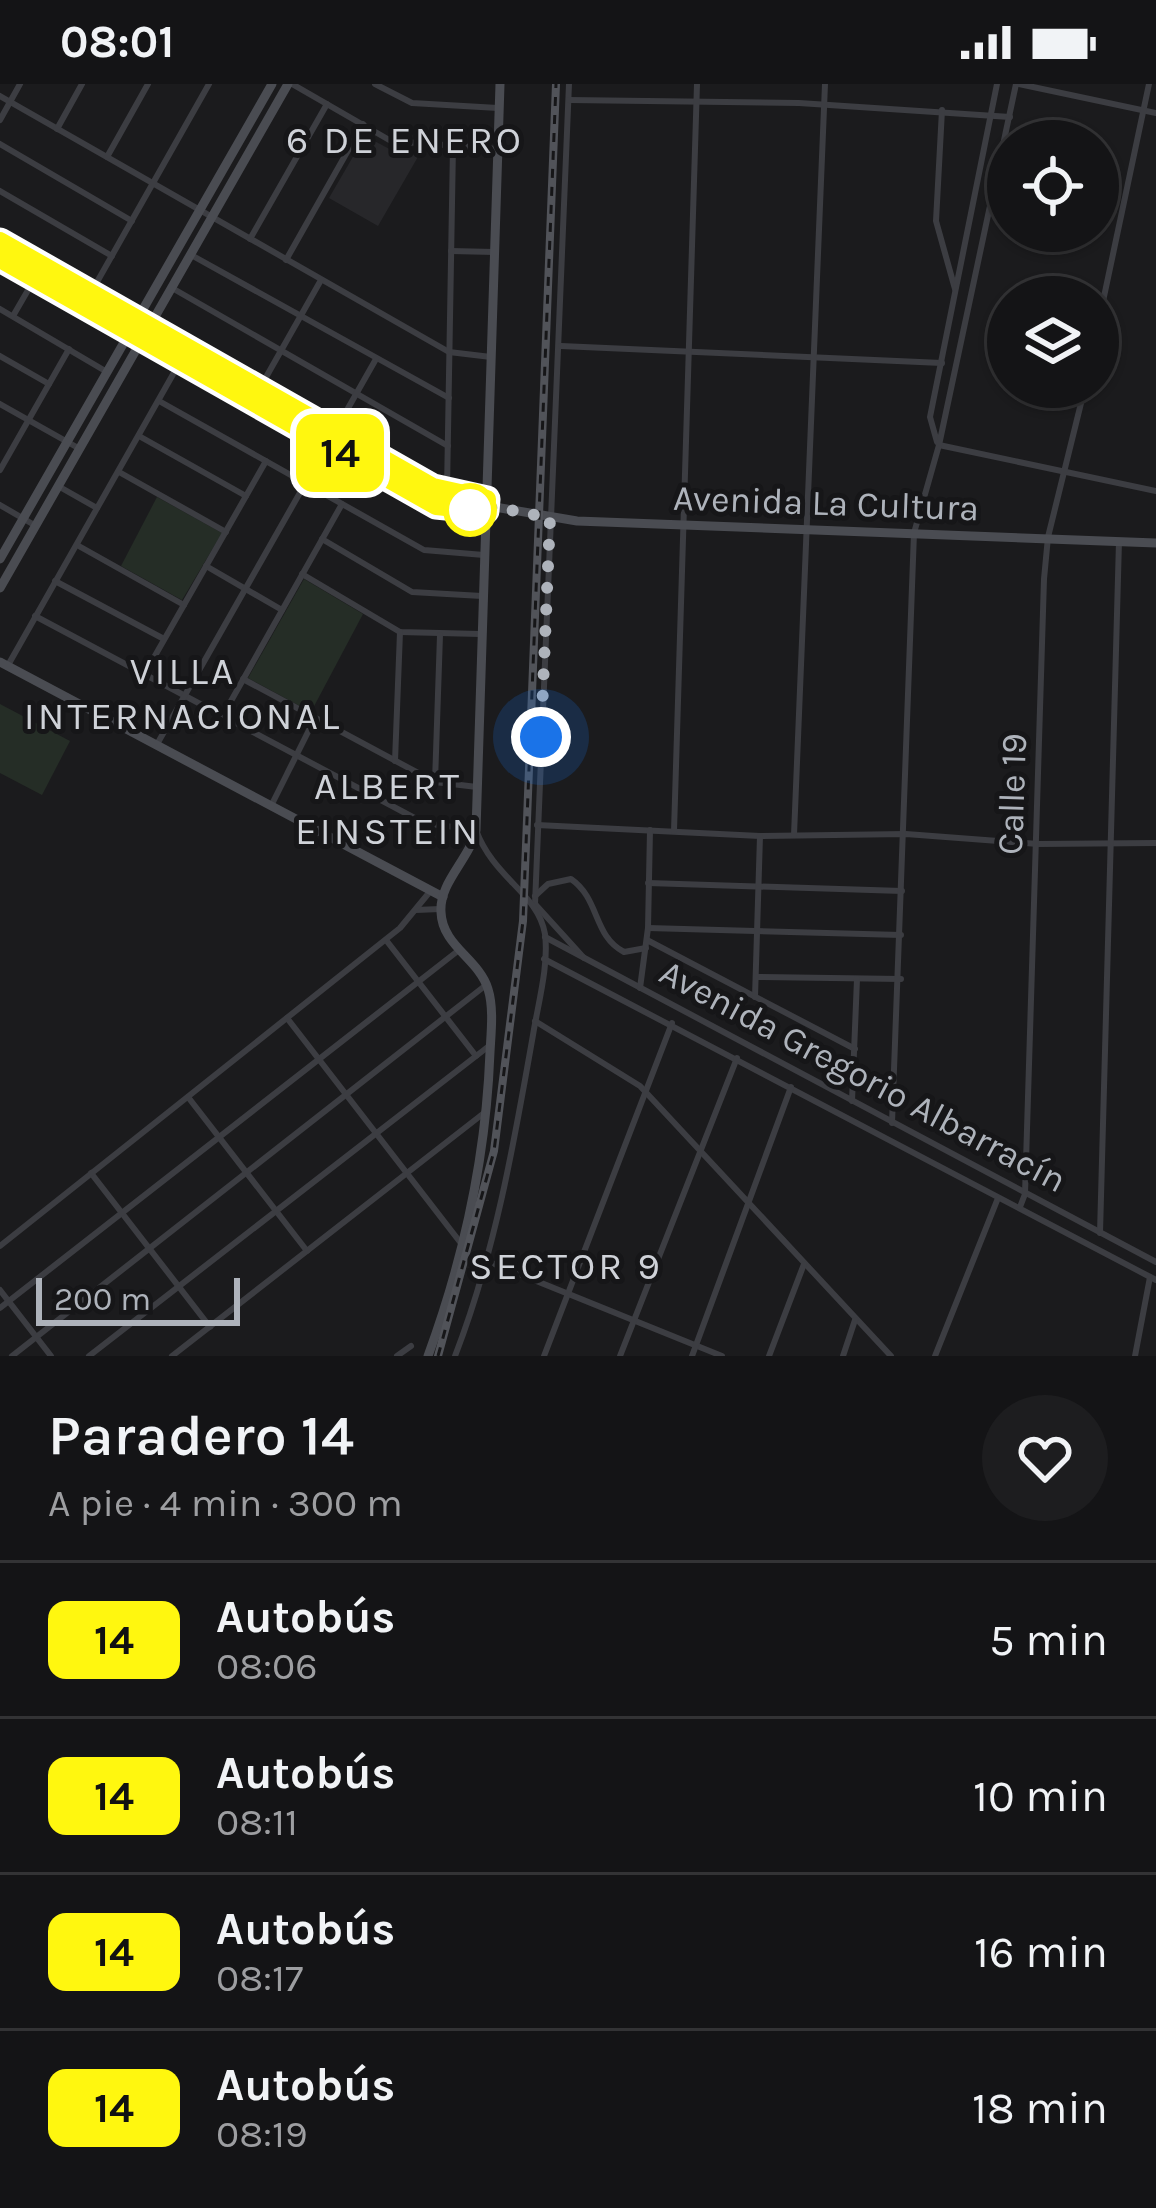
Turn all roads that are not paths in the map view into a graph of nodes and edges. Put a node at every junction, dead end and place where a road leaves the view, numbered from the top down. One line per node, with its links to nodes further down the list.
1 (20, 84): 17 (street)
2 (82, 84): 29 (street)
3 (148, 84): 33 (street)
4 (209, 84): 34 (street)
5 (272, 84): 36 (main road)
6 (290, 84): 19 (street); 37 (main road)
7 (375, 84): 21 (street)
8 (500, 84): 21 (main road)
9 (569, 84): 16 (street)
10 (697, 84): 18 (street)
11 (825, 84): 20 (street)
12 (997, 84): 25 (street)
13 (1017, 84): 23 (street); 26 (street)
14 (1150, 84): 23 (street)
15 (0, 96): 17 (street)
16 (569, 100): 18 (street); 63 (street)
17 (10, 102): 27 (street); 29 (street)
18 (698, 102): 20 (street); 66 (street)
19 (326, 104): 28 (street); 39 (street)
20 (826, 104): 22 (street); 71 (street)
21 (500, 108): 32 (main road)
22 (941, 110): 25 (street); 53 (street)
23 (1144, 110): 24 (street); 48 (street)
24 (1156, 113)
25 (993, 114): 26 (street); 53 (street)
26 (1010, 117): 68 (street)
27 (0, 120)
28 (363, 124): 31 (street); 46 (street)
29 (57, 129): 33 (street)
30 (0, 144): 38 (street)
31 (453, 146): 32 (street); 41 (street)
32 (498, 149): 42 (main road)
33 (107, 157): 34 (street)
34 (153, 184): 36 (street); 38 (street)
35 (0, 190): 44 (street)
36 (200, 210): 37 (street); 58 (main road)
37 (212, 218): 39 (street); 43 (main road)
38 (132, 221): 44 (street)
39 (250, 239): 46 (street)
40 (0, 242): 47 (main road, Avenida La Cultura)
41 (451, 251): 42 (street); 67 (street)
42 (494, 252): 70 (main road)
43 (190, 255): 51 (main road); 57 (street)
44 (112, 256): 52 (street)
45 (0, 259): 49 (main road, Avenida La Cultura)
46 (286, 260): 50 (street)
47 (42, 266): 49 (street); 52 (main road, Avenida La Cultura)
48 (1108, 276)
49 (35, 279): 54 (main road, Avenida La Cultura); 56 (street)
50 (321, 280): 57 (street); 67 (street)
51 (172, 287): 59 (main road); 65 (street)
52 (91, 293): 54 (street); 58 (main road, Avenida La Cultura)
53 (957, 293): 61 (street)
54 (83, 307): 60 (main road, Avenida La Cultura)
55 (0, 308): 56 (street)
56 (13, 316): 64 (street)
57 (300, 317): 65 (street); 72 (street)
58 (137, 320): 59 (main road, Avenida La Cultura); 60 (main road)
59 (149, 327): 62 (main road); 77 (main road, Avenida La Cultura)
60 (130, 333): 62 (main road, Avenida La Cultura); 75 (main road)
61 (949, 336): 68 (street); 74 (street)
62 (142, 340): 73 (main road, Avenida La Cultura); 91 (main road)
63 (562, 346): 66 (street); 105 (street)
64 (69, 349): 75 (street); 76 (street)
65 (280, 351): 77 (street); 78 (street)
66 (690, 351): 71 (street); 108 (street)
67 (449, 352): 70 (street); 79 (street)
68 (958, 355): 88 (street)
69 (0, 356): 76 (street)
70 (490, 357): 103 (main road)
71 (816, 357): 74 (street); 109 (street)
72 (376, 359): 78 (street); 79 (street)
73 (180, 362): 80 (street); 81 (main road, Avenida La Cultura)
74 (942, 363): 88 (street)
75 (107, 372): 87 (main road)
76 (49, 384): 84 (street)
77 (259, 389): 81 (street); 85 (main road, Avenida La Cultura)
78 (356, 394): 85 (street); 90 (street)
79 (449, 398): 90 (street)
80 (159, 400): 86 (street); 92 (street)
81 (252, 403): 89 (main road, Avenida La Cultura)
82 (0, 404): 84 (street)
83 (1080, 408): 95 (street, Calle 19)
84 (29, 420): 87 (street); 93 (street)
85 (334, 432): 89 (street); 99 (main road, Avenida La Cultura)
86 (139, 436): 94 (street); 100 (street)
87 (67, 442): 91 (street); 106 (main road)
88 (939, 445): 95 (street); 111 (street)
89 (327, 446): 96 (street); 103 (main road, Avenida La Cultura)
90 (448, 446): 99 (street)
91 (80, 449): 97 (main road)
92 (266, 461): 96 (street); 100 (street)
93 (0, 470)
94 (118, 471): 104 (street); 110 (street)
95 (1066, 472): 98 (street); 112 (street, Calle 19)
96 (305, 483): 101 (street); 123 (street)
97 (58, 486): 104 (street); 107 (main road)
98 (1156, 491)
99 (447, 494): 103 (main road, Avenida La Cultura)
100 (246, 496): 110 (street)
101 (342, 504): 113 (street); 117 (street)
102 (0, 505): 106 (street)
103 (489, 506): 105 (main road, Avenida La Cultura); 117 (main road)
104 (97, 508): 116 (street)
105 (550, 518): 108 (main road, Avenida La Cultura); 144 (street)
106 (23, 519): 107 (street); 118 (main road)
107 (36, 526): 122 (main road)
108 (687, 526): 109 (main road, Avenida La Cultura); 147 (street)
109 (808, 530): 111 (main road, Avenida La Cultura); 149 (street)
110 (226, 532): 119 (street)
111 (914, 533): 112 (main road, Avenida La Cultura); 148 (street)
112 (1048, 537): 114 (main road, Avenida La Cultura); 153 (street, Calle 19)
113 (322, 539): 120 (street); 124 (street)
114 (1119, 541): 115 (main road, Avenida La Cultura); 151 (street)
115 (1156, 542)
116 (76, 544): 121 (street); 125 (street)
117 (484, 555): 124 (main road)
118 (0, 560)
119 (206, 566): 123 (street); 125 (street)
120 (302, 574): 126 (street); 128 (street)
121 (55, 581): 127 (street); 131 (street)
122 (0, 588)
123 (245, 588): 126 (street); 135 (street)
124 (482, 596): 130 (main road)
125 (184, 605): 131 (street)
126 (282, 610): 134 (street)
127 (34, 616): 132 (street); 133 (street)
128 (400, 632): 129 (street); 140 (street)
129 (440, 634): 130 (street); 141 (street)
130 (480, 634): 142 (main road)
131 (164, 639): 133 (street)
132 (3, 664): 138 (main road)
133 (144, 675): 135 (street)
134 (243, 679): 136 (street); 137 (street)
135 (183, 696): 136 (street); 138 (street)
136 (222, 717): 139 (street)
137 (316, 718): 139 (street); 140 (street)
138 (156, 746): 143 (main road)
139 (296, 755): 143 (street); 145 (street)
140 (395, 761): 141 (street)
141 (435, 782): 142 (street)
142 (477, 787): 145 (main road)
143 (270, 808): 157 (main road)
144 (538, 824): 146 (street); 158 (street)
145 (476, 830): 158 (street); 159 (main road)
146 (650, 830): 147 (street); 154 (street)
147 (674, 830): 150 (street)
148 (906, 834): 149 (street); 153 (street); 156 (street)
149 (794, 835): 150 (street)
150 (760, 836): 155 (street)
151 (1108, 843): 152 (street); 153 (street); 205 (street)
152 (1156, 843)
153 (1038, 844): 199 (street, Calle 19)
154 (648, 883): 155 (street); 161 (street)
155 (759, 886): 156 (street); 162 (street)
156 (904, 891): 163 (street)
157 (428, 894): 159 (main road); 160 (street)
158 (535, 900): 164 (street); 166 (street); 168 (street)
159 (441, 903): 160 (street); 167 (main road)
160 (416, 910): 165 (street)
161 (648, 928): 162 (street); 166 (street)
162 (758, 931): 163 (street); 170 (street)
163 (901, 935): 172 (street)
164 (545, 937): 168 (street, Avenida Gregorio Albarracín); 169 (street)
165 (386, 939): 173 (street); 178 (street)
166 (646, 944): 175 (street); 176 (street)
167 (459, 950): 173 (street); 174 (main road)
168 (584, 958): 175 (street, Avenida Gregorio Albarracín)
169 (544, 959): 179 (street); 180 (street, Avenida Gregorio Albarracín)
170 (756, 976): 171 (street); 176 (street)
171 (856, 979): 172 (street); 182 (street)
172 (901, 979): 192 (street)
173 (419, 982): 177 (street); 185 (street)
174 (487, 984): 177 (street); 181 (main road)
175 (640, 988): 190 (street, Avenida Gregorio Albarracín)
176 (755, 997): 182 (street)
177 (446, 1016): 183 (street); 188 (street)
178 (286, 1018): 185 (street); 189 (street)
179 (535, 1021): 187 (street); 210 (street)
180 (672, 1023): 184 (street, Avenida Gregorio Albarracín); 187 (street)
181 (490, 1045): 183 (street); 191 (main road)
182 (855, 1049): 190 (street)
183 (476, 1056): 193 (street)
184 (737, 1058): 186 (street, Avenida Gregorio Albarracín); 195 (street)
185 (319, 1060): 188 (street); 194 (street)
186 (791, 1087): 200 (street, Avenida Gregorio Albarracín); 201 (street)
187 (646, 1093): 195 (street); 216 (street)
188 (346, 1094): 193 (street); 197 (street)
189 (187, 1096): 194 (street); 196 (street)
190 (852, 1102): 192 (street, Avenida Gregorio Albarracín)
191 (487, 1110): 198 (street); 206 (main road)
192 (892, 1123): 199 (street, Avenida Gregorio Albarracín)
193 (376, 1133): 198 (street); 203 (street)
194 (219, 1138): 197 (street); 204 (street)
195 (700, 1152): 201 (street); 220 (street)
196 (91, 1173): 204 (street); 207 (street)
197 (246, 1173): 203 (street); 208 (street)
198 (407, 1173): 206 (street); 209 (street)
199 (1025, 1194): 202 (street, Calle 19); 205 (street, Avenida Gregorio Albarracín)
200 (999, 1196): 202 (street, Avenida Gregorio Albarracín); 239 (street)
201 (748, 1204): 212 (street); 223 (street)
202 (1020, 1207): 213 (street, Avenida Gregorio Albarracín)
203 (276, 1211): 209 (street); 214 (street)
204 (122, 1213): 208 (street); 217 (street)
205 (1100, 1233): 211 (street, Avenida Gregorio Albarracín)
206 (463, 1245): 230 (main road)
207 (0, 1246)
208 (149, 1249): 214 (street); 222 (street)
209 (307, 1251): 221 (street)
210 (488, 1262): 216 (street); 231 (street)
211 (1156, 1262)
212 (804, 1264): 219 (street); 236 (street)
213 (1153, 1278): 240 (street)
214 (178, 1286): 221 (street); 227 (street)
215 (0, 1290): 217 (street)
216 (568, 1294): 220 (street); 232 (street)
217 (9, 1301): 218 (street); 222 (street)
218 (0, 1308)
219 (855, 1318): 237 (street); 238 (street)
220 (634, 1322): 223 (street); 233 (street)
221 (210, 1327): 228 (street)
222 (36, 1337): 225 (street); 226 (street)
223 (694, 1345): 234 (street); 235 (street)
224 (411, 1346): 229 (street)
225 (12, 1356)
226 (51, 1356)
227 (89, 1356)
228 (172, 1356)
229 (397, 1356)
230 (428, 1356)
231 (455, 1356)
232 (544, 1356)
233 (620, 1356)
234 (692, 1356)
235 (722, 1356)
236 (769, 1356)
237 (843, 1356)
238 (891, 1356)
239 (935, 1356)
240 (1135, 1356)

